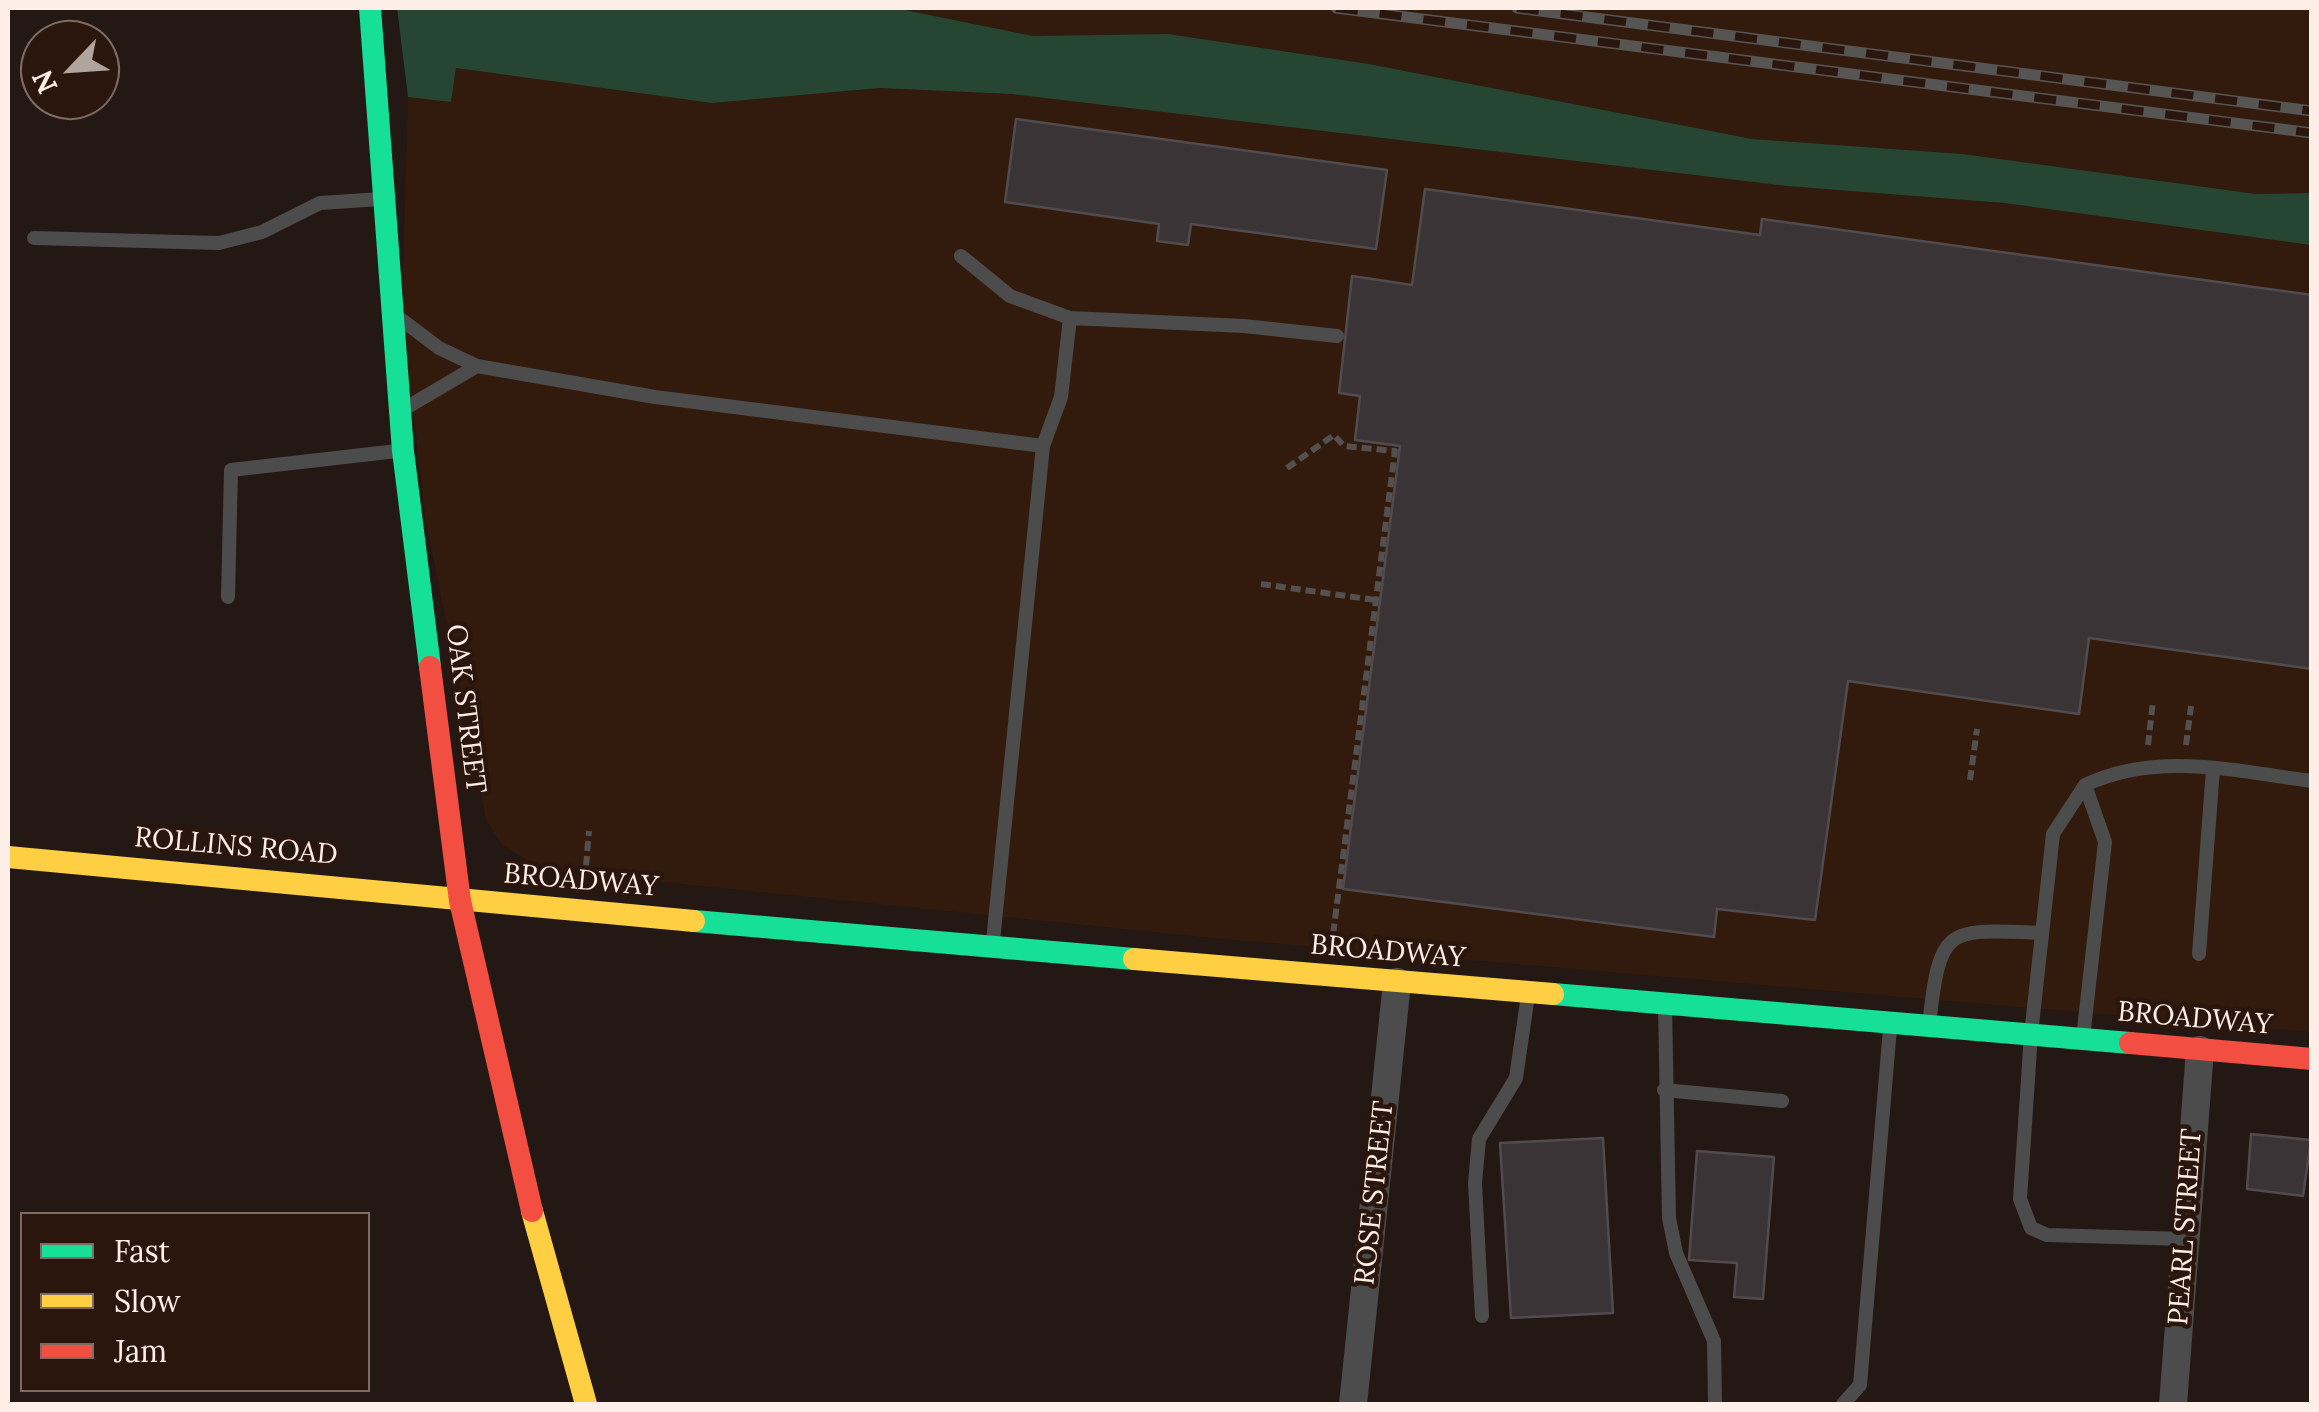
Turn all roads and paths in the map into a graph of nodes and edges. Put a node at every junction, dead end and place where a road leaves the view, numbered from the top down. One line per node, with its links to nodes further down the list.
1 (370, 8): 2 (street, OAK STREET)
2 (381, 198): 3 (lane); 5 (street, OAK STREET)
3 (34, 238)
4 (961, 256): 6 (lane)
5 (391, 312): 8 (lane); 9 (street, OAK STREET)
6 (1070, 318): 7 (lane); 10 (lane)
7 (1337, 336)
8 (477, 366): 9 (lane); 10 (lane)
9 (400, 412): 11 (street, OAK STREET)
10 (1043, 446): 31 (lane)
11 (403, 451): 14 (lane); 28 (street, OAK STREET)
12 (1288, 468): 15 (path)
13 (1261, 584): 15 (path)
14 (228, 597)
15 (1376, 600): 30 (path)
16 (2153, 701): 19 (path)
17 (2191, 706): 20 (path)
18 (1977, 729): 22 (path)
19 (2145, 766): 20 (lane); 24 (lane)
20 (2183, 766): 21 (lane)
21 (2213, 768): 23 (lane); 32 (lane)
22 (1970, 780)
23 (2312, 782)
24 (2084, 785): 29 (lane); 39 (lane)
25 (589, 831): 27 (path)
26 (8, 856): 28 (street, ROLLINS ROAD)
27 (586, 866)
28 (460, 901): 31 (street, BROADWAY); 46 (street, OAK STREET)
29 (2042, 933): 37 (lane); 38 (lane)
30 (1333, 935)
31 (992, 947): 33 (street, BROADWAY)
32 (2200, 954)
33 (1398, 982): 34 (street, BROADWAY); 47 (street, ROSE STREET)
34 (1528, 994): 35 (street, BROADWAY); 45 (lane)
35 (1665, 1004): 36 (street, BROADWAY); 42 (lane)
36 (1890, 1023): 37 (street, BROADWAY); 49 (lane)
37 (1929, 1025): 38 (street, BROADWAY)
38 (2031, 1034): 39 (street, BROADWAY); 44 (lane)
39 (2083, 1039): 40 (street, BROADWAY)
40 (2200, 1050): 41 (street, BROADWAY); 44 (street, PEARL STREET)
41 (2312, 1059)
42 (1664, 1090): 43 (lane); 48 (lane)
43 (1782, 1101)
44 (2185, 1240): 50 (street, PEARL STREET)
45 (1482, 1316)
46 (586, 1404)
47 (1353, 1404)
48 (1714, 1404)
49 (1843, 1404)
50 (2173, 1404)

